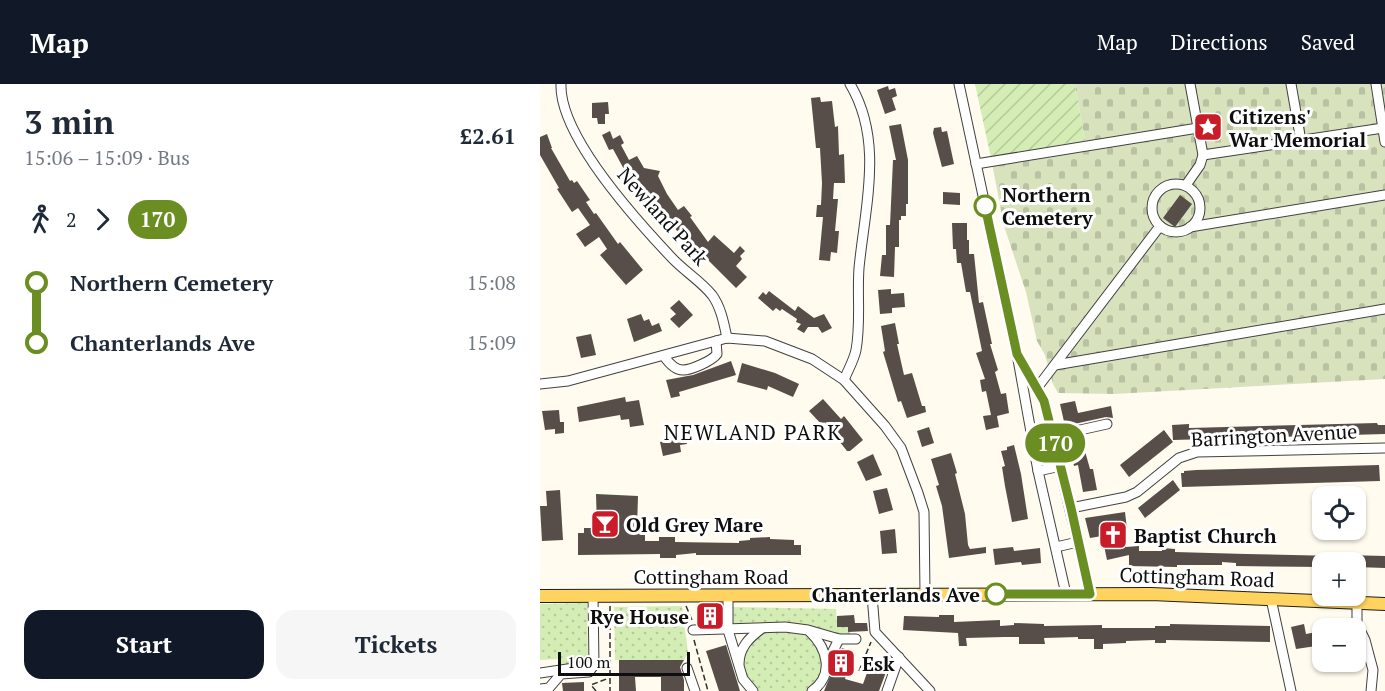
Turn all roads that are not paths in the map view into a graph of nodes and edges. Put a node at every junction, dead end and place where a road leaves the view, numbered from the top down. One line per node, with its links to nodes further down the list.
1 (561, 84): 18 (street, Newland Park)
2 (850, 84): 23 (street)
3 (959, 84): 12 (street)
4 (1190, 84): 7 (street)
5 (1291, 84): 9 (street)
6 (1376, 84): 8 (street)
7 (1198, 128): 11 (street); 12 (street)
8 (1383, 128): 9 (street); 10 (street)
9 (1301, 141): 11 (street)
10 (1385, 142)
11 (1203, 155): 13 (street)
12 (976, 164): 20 (street)
13 (1186, 185): 15 (street); 16 (street)
14 (1385, 195): 16 (street)
15 (1160, 226): 16 (street); 22 (street)
16 (1190, 227)
17 (1385, 309): 22 (street)
18 (727, 338): 19 (street); 23 (street)
19 (716, 341): 21 (street); 21 (street)
20 (1017, 354): 25 (street); 30 (street)
21 (664, 356): 24 (street)
22 (1055, 365): 25 (street)
23 (844, 380): 34 (street)
24 (540, 384)
25 (1037, 388): 27 (street)
26 (1107, 423): 27 (street)
27 (1053, 436): 29 (street)
28 (1385, 448): 31 (street, Barrington Avenue)
29 (1061, 466): 30 (street); 31 (street)
30 (1038, 471): 33 (street)
31 (1071, 508): 32 (street)
32 (1078, 542): 33 (street); 36 (street)
33 (1056, 547): 35 (street)
34 (925, 594): 35 (main road, Cottingham Road); 38 (main road, Cottingham Road)
35 (1066, 594): 36 (main road, Cottingham Road)
36 (1090, 594): 41 (main road, Cottingham Road)
37 (729, 595): 38 (main road, Cottingham Road); 40 (main road, Cottingham Road); 48 (street)
38 (873, 595): 52 (street)
39 (540, 596): 40 (main road, Cottingham Road)
40 (593, 596): 54 (street)
41 (1271, 599): 42 (main road, Cottingham Road); 64 (street)
42 (1312, 601)
43 (1366, 603): 44 (main road, Cottingham Road)
44 (1385, 604)
45 (1357, 606): 65 (street)
46 (763, 628): 48 (street); 49 (street); 56 (street)
47 (693, 630): 48 (street)
48 (728, 630): 56 (street)
49 (808, 630): 50 (street); 53 (street)
50 (838, 639): 51 (street); 53 (street)
51 (856, 639)
52 (899, 657): 62 (street); 63 (street)
53 (827, 663): 61 (street)
54 (594, 665): 57 (street); 58 (street)
55 (687, 668): 59 (street)
56 (740, 669): 60 (street)
57 (540, 673)
58 (540, 689)
59 (695, 691)
60 (753, 691)
61 (812, 691)
62 (887, 691)
63 (930, 691)
64 (1291, 691)
65 (1371, 691)

